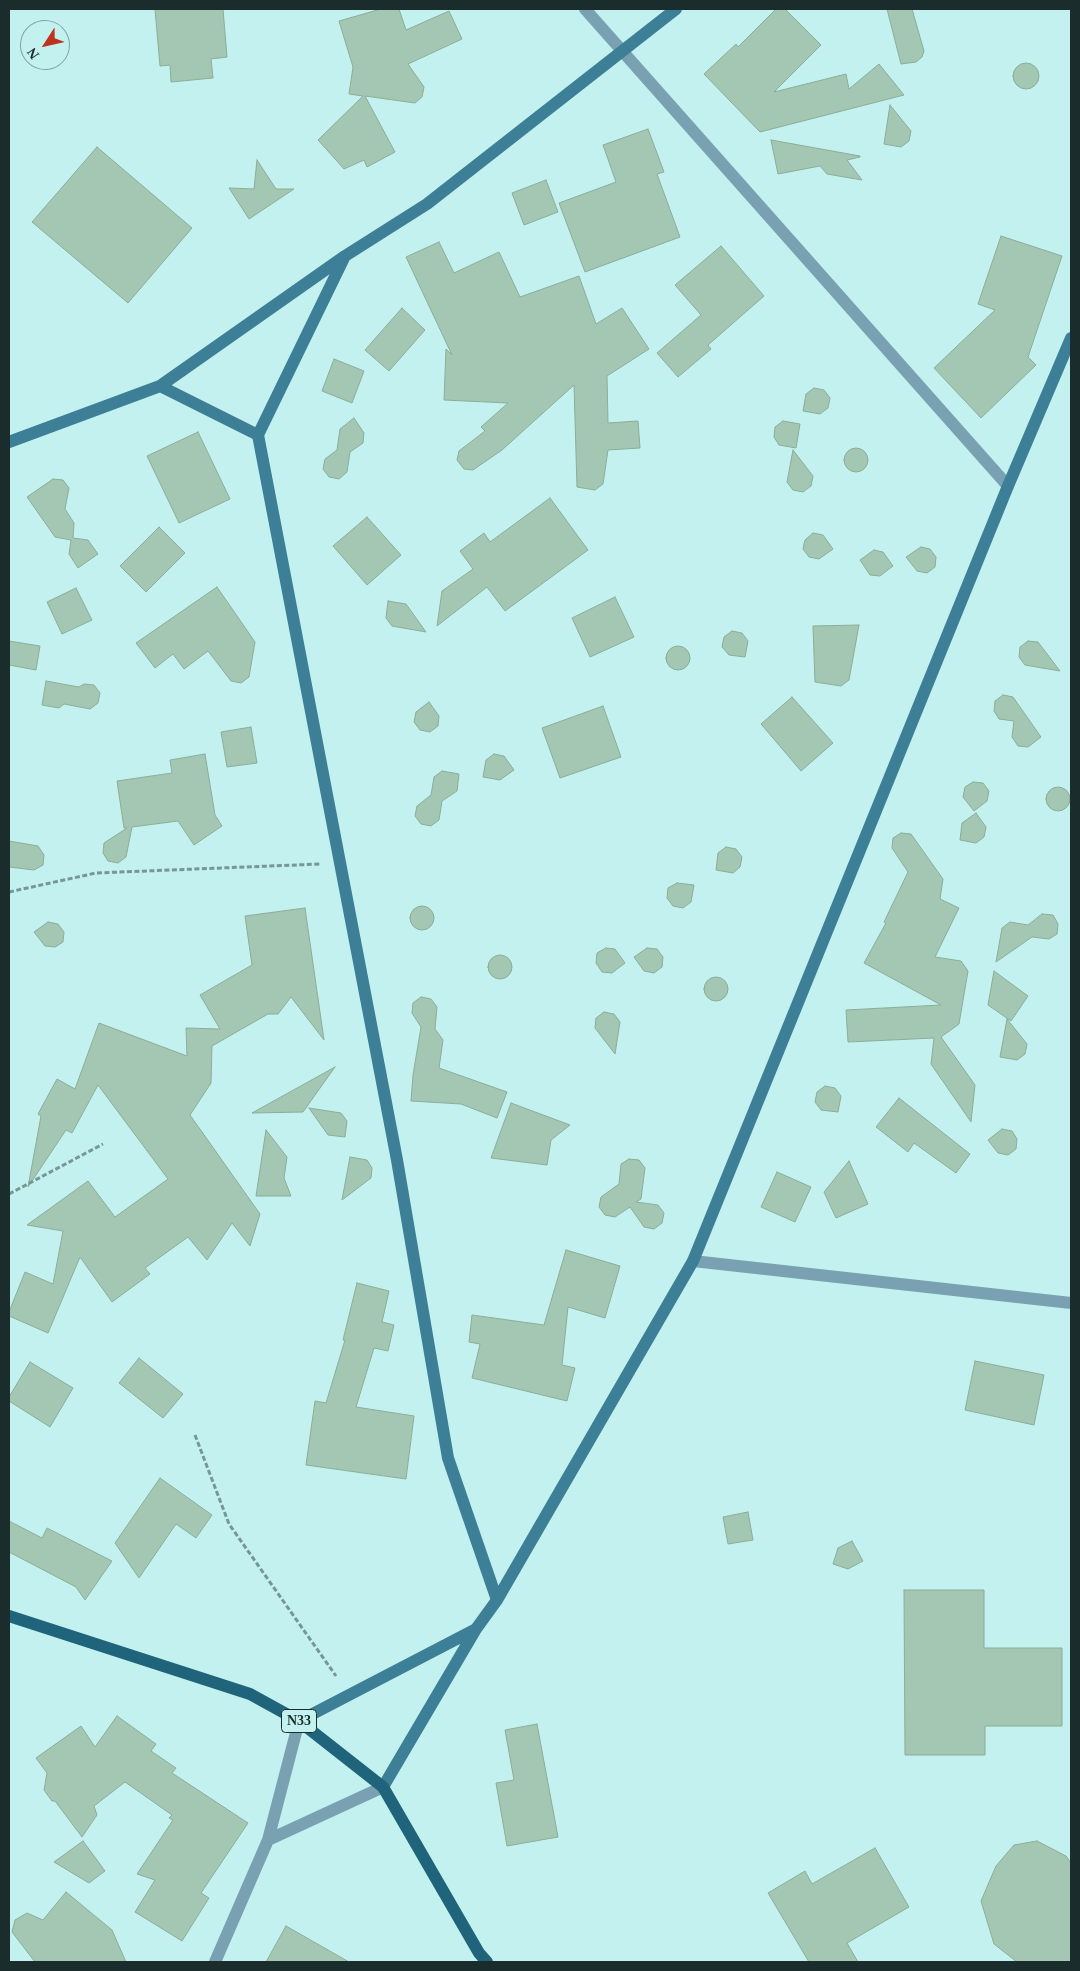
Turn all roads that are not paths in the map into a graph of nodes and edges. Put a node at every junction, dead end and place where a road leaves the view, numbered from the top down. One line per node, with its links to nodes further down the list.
1 (585, 9): 3 (street)
2 (676, 9): 3 (street)
3 (623, 51): 4 (street); 9 (street)
4 (346, 256): 6 (street); 7 (street)
5 (1071, 338): 9 (street)
6 (160, 386): 7 (street); 8 (street)
7 (258, 435): 12 (street)
8 (9, 442)
9 (1008, 486): 10 (street)
10 (693, 1261): 11 (street); 12 (street)
11 (1071, 1302)
12 (497, 1600): 14 (street)
13 (9, 1616): 15 (main road, N33)
14 (476, 1629): 15 (street); 16 (street)
15 (299, 1721): 16 (main road, N33); 17 (street)
16 (383, 1787): 17 (street); 19 (main road, N33)
17 (268, 1840): 18 (street)
18 (215, 1962)
19 (487, 1962)

